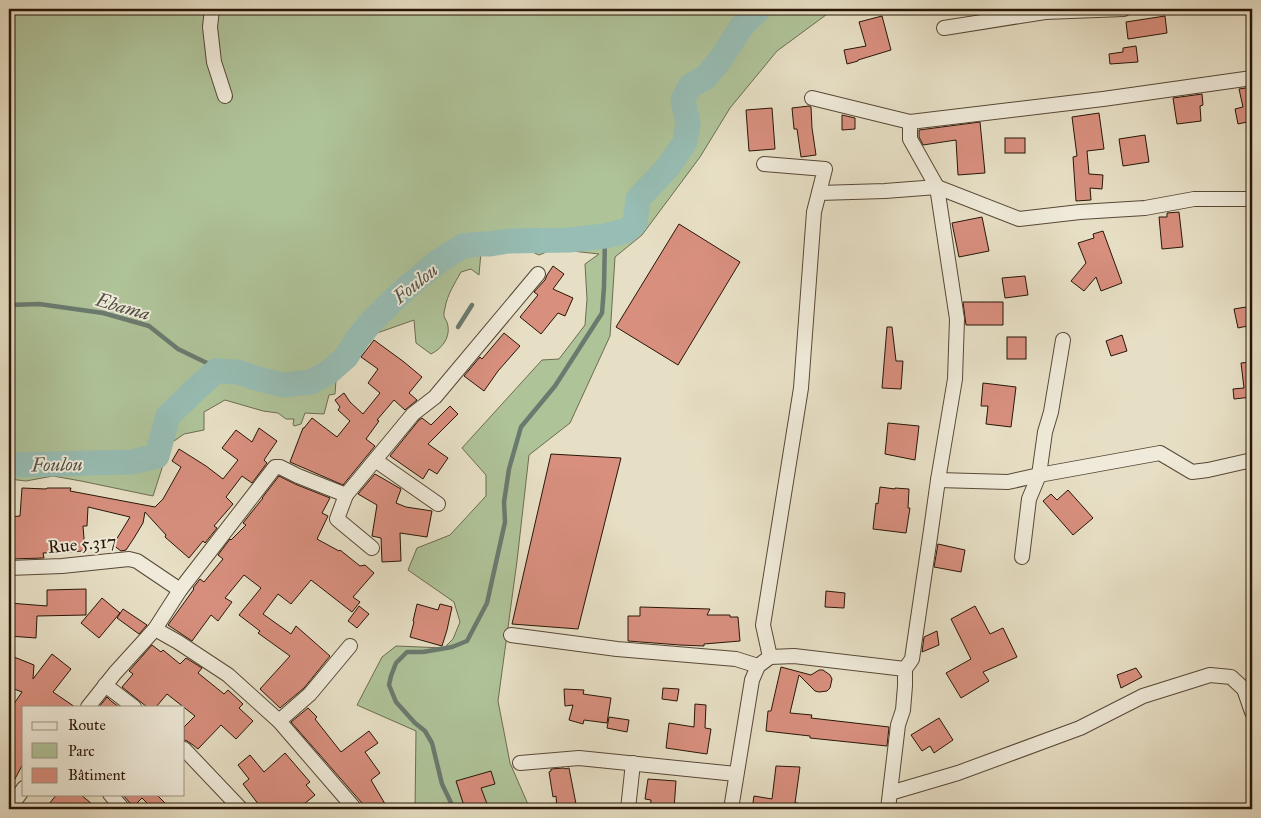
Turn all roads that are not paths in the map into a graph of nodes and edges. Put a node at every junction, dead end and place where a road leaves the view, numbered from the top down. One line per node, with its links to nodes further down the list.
1 (212, 9): 6 (street)
2 (1124, 9): 3 (street)
3 (1045, 10): 4 (street)
4 (944, 28)
5 (1252, 78): 8 (street)
6 (225, 96)
7 (812, 98): 8 (street)
8 (910, 122): 10 (street)
9 (764, 164): 11 (street)
10 (937, 187): 11 (street); 12 (street); 18 (street)
11 (818, 193): 28 (street)
12 (1252, 199)
13 (538, 274): 15 (street)
14 (1063, 340): 17 (street)
15 (375, 460): 19 (street); 20 (street)
16 (1252, 460): 17 (street)
17 (1039, 475): 18 (street); 22 (street)
18 (938, 480): 30 (street)
19 (346, 495): 21 (street); 24 (street)
20 (438, 504)
21 (372, 548)
22 (1022, 557)
23 (9, 568): 24 (street, Rue 5.317)
24 (180, 590): 25 (street)
25 (155, 629): 31 (street); 35 (street)
26 (511, 635): 29 (street)
27 (350, 646): 35 (street)
28 (770, 658): 29 (street); 30 (street)
29 (758, 666): 39 (street)
30 (905, 669): 41 (street)
31 (105, 685): 32 (street); 33 (street)
32 (89, 706)
33 (133, 706)
34 (1252, 712): 41 (street)
35 (279, 721): 46 (street)
36 (185, 750): 45 (street)
37 (633, 763): 38 (street); 39 (street); 47 (street)
38 (520, 764)
39 (736, 774): 48 (street)
40 (22, 791): 43 (street)
41 (890, 793): 49 (street)
42 (112, 796): 44 (street)
43 (9, 809)
44 (123, 809)
45 (241, 809)
46 (355, 809)
47 (628, 809)
48 (731, 809)
49 (888, 809)

